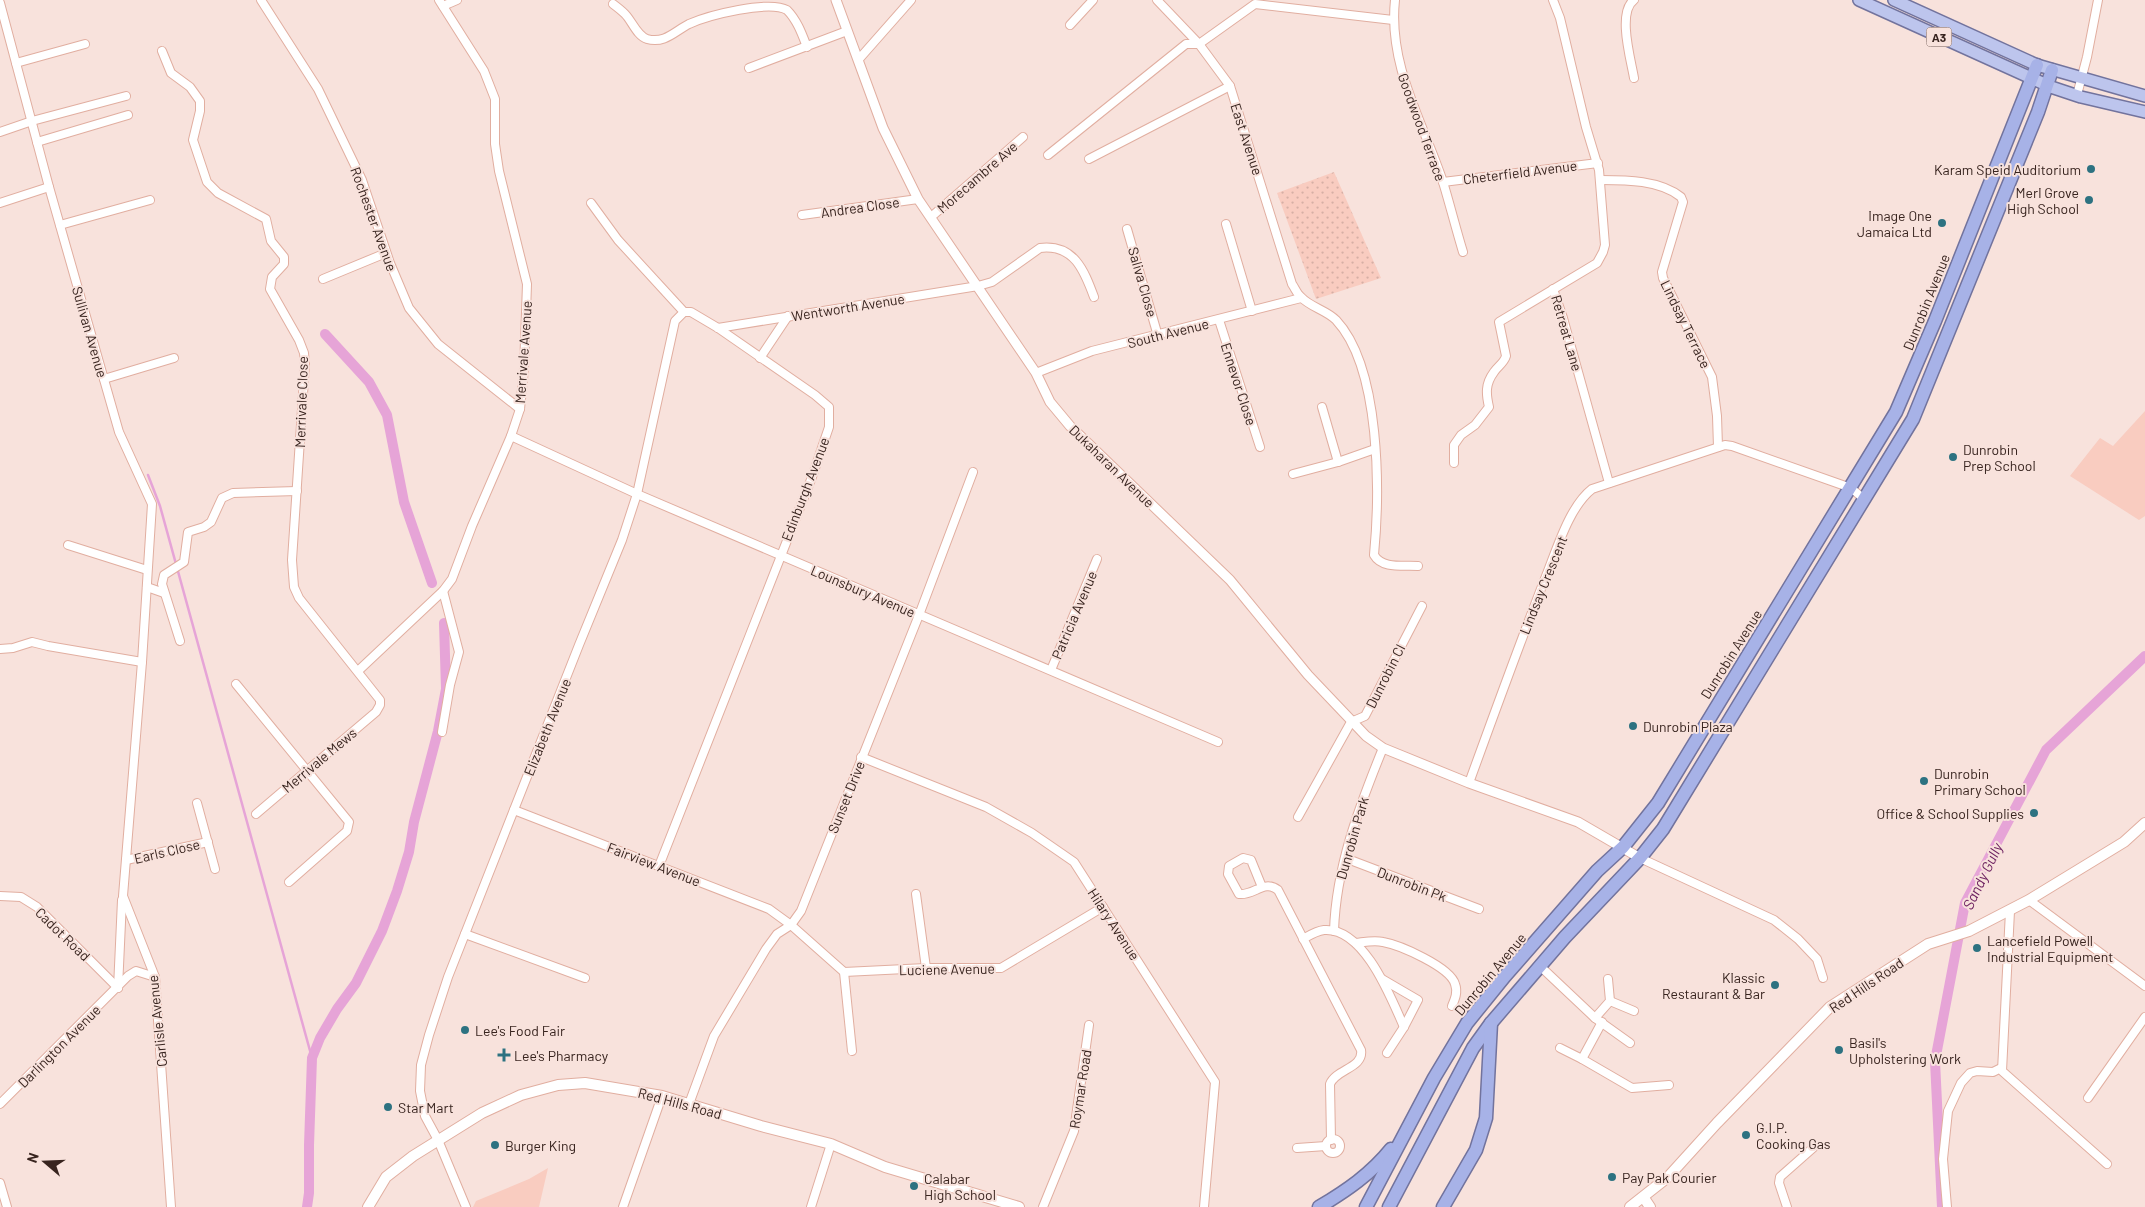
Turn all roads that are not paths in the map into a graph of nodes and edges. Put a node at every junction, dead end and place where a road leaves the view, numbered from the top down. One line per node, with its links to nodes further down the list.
1 (456, 0): 15 (street)
2 (836, 0): 20 (street, Dukaharan Avenue)
3 (911, 0): 25 (street)
4 (1093, 0): 19 (street)
5 (1157, 0): 22 (street, East Avenue)
6 (1395, 0): 18 (street, Goodwood Terrace)
7 (1554, 0): 46 (street, Retreat Lane)
8 (1634, 0): 30 (street)
9 (1859, 0): 31 (main road, A3)
10 (1894, 0): 17 (main road, A3)
11 (2098, 0): 32 (street)
12 (263, 1): 60 (street, Rochester Avenue)
13 (1255, 2): 18 (street); 22 (street)
14 (0, 3): 26 (street, Sullivan Avenue)
15 (441, 3): 77 (street, Merrivale Avenue)
16 (613, 4): 23 (street)
17 (1914, 4): 27 (main road, A3)
18 (1393, 20): 48 (street, Goodwood Terrace)
19 (1070, 25)
20 (847, 31): 23 (street); 25 (street, Dukaharan Avenue)
21 (85, 44): 26 (street)
22 (1199, 44): 34 (street, East Avenue); 44 (street)
23 (807, 47): 28 (street)
24 (162, 51): 88 (street, Merrivale Close)
25 (858, 59): 50 (street, Dukaharan Avenue)
26 (16, 63): 40 (street, Sullivan Avenue)
27 (2037, 65): 29 (main road, A3); 31 (highway, Dunrobin Avenue)
28 (749, 68)
29 (2052, 70): 32 (main road, A3); 33 (highway)
30 (1634, 78)
31 (2032, 79): 33 (main road, A3); 87 (highway, Dunrobin Avenue)
32 (2082, 79): 35 (street); 37 (main road, A3)
33 (2046, 85): 35 (main road, A3); 90 (highway)
34 (1230, 86): 45 (street); 65 (street, East Avenue)
35 (2077, 95): 38 (main road, A3)
36 (126, 96): 40 (street)
37 (2145, 96)
38 (2145, 112)
39 (128, 115): 43 (street)
40 (32, 121): 41 (street); 43 (street, Sullivan Avenue)
41 (0, 132)
42 (1023, 137): 55 (street, Morecambre Ave)
43 (37, 142): 49 (street, Sullivan Avenue)
44 (1048, 155)
45 (1089, 159)
46 (1598, 163): 47 (street, Retreat Lane); 48 (street, Cheterfield Avenue)
47 (1601, 180): 63 (street, Retreat Lane); 80 (street, Lindsay Terrace)
48 (1443, 182): 59 (street, Goodwood Terrace)
49 (49, 187): 53 (street); 56 (street, Sullivan Avenue)
50 (918, 199): 54 (street, Andrea Close); 55 (street, Dukaharan Avenue)
51 (150, 200): 56 (street)
52 (592, 202): 67 (street, Edinburgh Avenue)
53 (0, 203)
54 (802, 215)
55 (931, 217): 62 (street, Dukaharan Avenue)
56 (60, 224): 75 (street, Sullivan Avenue)
57 (1226, 224): 66 (street)
58 (1128, 228): 71 (street, Saliva Close)
59 (1463, 252)
60 (386, 253): 61 (street); 77 (street, Rochester Avenue)
61 (323, 279)
62 (978, 286): 64 (street, Wentworth Avenue); 68 (street, Wentworth Avenue); 74 (street, Dukaharan Avenue)
63 (1553, 289): 83 (street); 86 (street, Retreat Lane)
64 (1094, 297)
65 (1301, 298): 66 (street, South Avenue); 81 (street)
66 (1252, 311): 69 (street, South Avenue)
67 (684, 312): 70 (street, Edinburgh Avenue); 89 (street, Elizabeth Avenue)
68 (788, 316): 70 (street, Wentworth Avenue); 73 (street)
69 (1219, 320): 71 (street, South Avenue); 79 (street, Ennevor Close)
70 (718, 328): 73 (street, Edinburgh Avenue)
71 (1158, 336): 74 (street, South Avenue)
72 (174, 358): 75 (street)
73 (760, 358): 92 (street, Edinburgh Avenue)
74 (1036, 373): 108 (street, Dukaharan Avenue)
75 (104, 379): 95 (street, Sullivan Avenue)
76 (1322, 407): 82 (street)
77 (520, 409): 78 (street, Merrivale Avenue)
78 (511, 436): 89 (street, Lounsbury Avenue); 97 (street, Merrivale Avenue)
79 (1260, 447)
80 (1718, 447): 86 (street, Lindsay Crescent); 87 (street, Lindsay Crescent)
81 (1374, 449): 82 (street); 94 (street)
82 (1338, 462): 85 (street)
83 (1454, 463)
84 (973, 472): 100 (street, Sunset Drive)
85 (1294, 474)
86 (1609, 483): 114 (street, Lindsay Crescent)
87 (1851, 488): 90 (street, Lindsay Crescent); 121 (highway, Dunrobin Avenue)
88 (297, 491): 98 (street); 105 (street, Merrivale Close)
89 (637, 494): 92 (street, Lounsbury Avenue); 116 (street, Elizabeth Avenue)
90 (1864, 499): 123 (highway)
91 (68, 545): 95 (street)
92 (780, 555): 100 (street, Lounsbury Avenue); 125 (street, Edinburgh Avenue)
93 (1097, 559): 104 (street, Patricia Avenue)
94 (1418, 566)
95 (148, 570): 96 (street, Sullivan Avenue)
96 (147, 587): 98 (street); 103 (street, Sullivan Avenue)
97 (443, 591): 105 (street, Merrivale Avenue); 109 (street)
98 (164, 592): 101 (street)
99 (1422, 606): 108 (street, Dunrobin Cl)
100 (918, 615): 104 (street, Lounsbury Avenue); 112 (street, Sunset Drive)
101 (180, 641)
102 (0, 648): 103 (street)
103 (142, 662): 124 (street, Carlisle Avenue)
104 (1050, 670): 110 (street, Lounsbury Avenue)
105 (358, 671): 107 (street, Merrivale Close)
106 (236, 684): 113 (street)
107 (380, 705): 113 (street, Merrivale Mews)
108 (1351, 722): 111 (street, Dukaharan Avenue); 118 (street, Dunrobin Cl)
109 (442, 732)
110 (1218, 742)
111 (1383, 748): 114 (street, Dukaharan Avenue); 122 (street, Dunrobin Park)
112 (861, 757): 133 (street, Hilary Avenue); 136 (street, Sunset Drive)
113 (306, 771): 117 (street, Merrivale Mews); 127 (street)
114 (1469, 783): 121 (street)
115 (197, 804): 120 (street)
116 (514, 810): 125 (street, Fairview Avenue); 138 (street, Elizabeth Avenue)
117 (256, 814)
118 (1298, 817)
119 (2145, 823): 132 (main road, Red Hills Road)
120 (208, 842): 124 (street, Earls Close); 126 (street)
121 (1622, 847): 123 (street); 170 (highway, Dunrobin Avenue)
122 (1345, 858): 134 (street, Dunrobin Pk); 137 (street, Dunrobin Park)
123 (1640, 858): 141 (highway); 146 (street)
124 (126, 860): 131 (street, Carlisle Avenue)
125 (659, 866): 136 (street, Fairview Avenue)
126 (215, 868)
127 (289, 882)
128 (1262, 887): 128 (street); 139 (street)
129 (916, 894): 142 (street)
130 (0, 896): 150 (street, Cadot Road)
131 (123, 896): 144 (street, Carlisle Avenue); 150 (street)
132 (2028, 900): 135 (main road, Red Hills Road); 149 (street)
133 (1103, 907): 142 (street, Luciene Avenue); 186 (street, Hilary Avenue)
134 (1479, 910)
135 (2010, 911): 164 (street); 177 (main road, Red Hills Road)
136 (791, 925): 143 (street); 169 (street, Sunset Drive)
137 (1334, 931): 139 (street); 140 (street)
138 (465, 934): 145 (street); 171 (street, Elizabeth Avenue)
139 (1303, 939): 174 (street)
140 (1356, 943): 147 (street); 152 (street)
141 (1541, 967): 155 (street); 156 (highway)
142 (926, 968): 143 (street, Luciene Avenue)
143 (844, 972): 161 (street)
144 (155, 977): 150 (street, Darlington Avenue); 179 (street, Carlisle Avenue)
145 (586, 978)
146 (1823, 978)
147 (1382, 979): 158 (street); 158 (street)
148 (1608, 979): 151 (street)
149 (2145, 986)
150 (118, 988): 168 (street, Darlington Avenue)
151 (1610, 1001): 153 (street); 155 (street)
152 (1452, 1006)
153 (1634, 1011)
154 (2145, 1018): 167 (street)
155 (1598, 1020): 159 (street); 163 (street)
156 (1491, 1023): 189 (highway); 190 (highway)
157 (1089, 1025): 185 (street, Roymar Road)
158 (1404, 1027): 162 (street)
159 (1630, 1042)
160 (1560, 1048): 163 (street)
161 (852, 1051)
162 (1387, 1053)
163 (1582, 1059): 165 (street)
164 (2001, 1068): 175 (street); 193 (street)
165 (1669, 1085)
166 (662, 1096): 169 (main road, Red Hills Road); 171 (main road, Red Hills Road); 182 (street)
167 (2088, 1098)
168 (0, 1104)
169 (689, 1104): 172 (main road, Red Hills Road)
170 (1406, 1130): 187 (highway); 188 (highway, Dunrobin Avenue)
171 (438, 1140): 180 (main road, Red Hills Road); 181 (street, Elizabeth Avenue)
172 (831, 1144): 183 (street); 184 (main road, Red Hills Road)
173 (1814, 1147): 192 (street)
174 (1297, 1148)
175 (2107, 1164)
176 (0, 1183): 178 (street)
177 (1647, 1202): 191 (main road, Red Hills Road)
178 (6, 1207)
179 (171, 1207)
180 (368, 1207)
181 (466, 1207)
182 (623, 1207)
183 (810, 1207)
184 (1019, 1207)
185 (1043, 1207)
186 (1204, 1207)
187 (1319, 1207)
188 (1366, 1207)
189 (1389, 1207)
190 (1443, 1207)
191 (1630, 1207)
192 (1787, 1207)
193 (1947, 1207)

